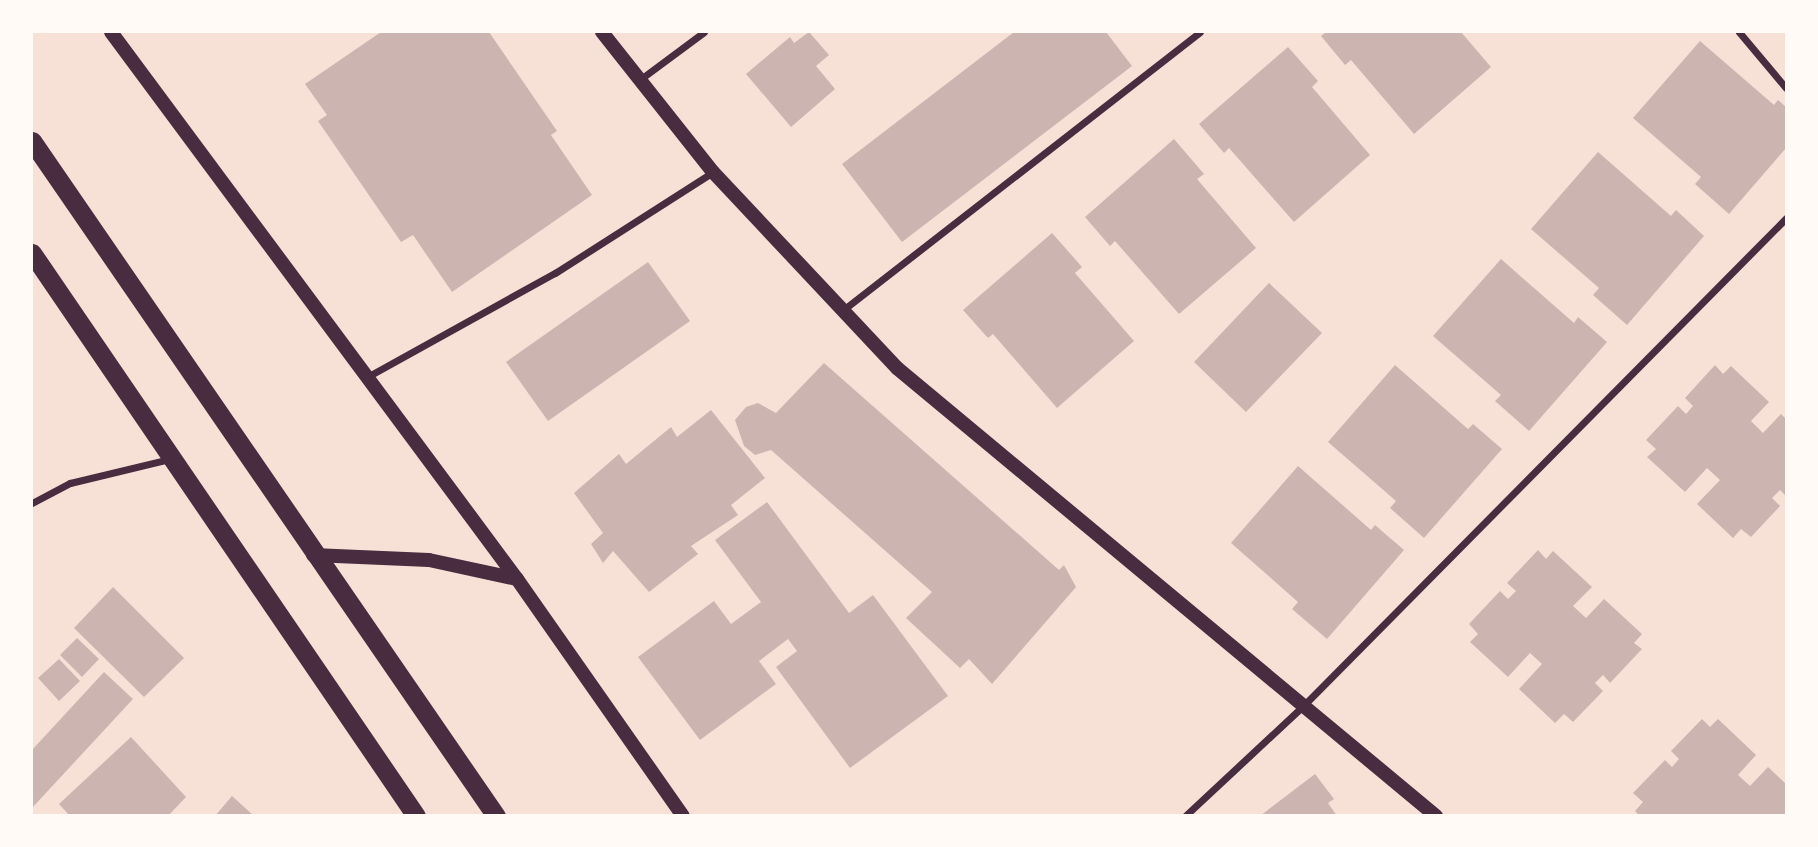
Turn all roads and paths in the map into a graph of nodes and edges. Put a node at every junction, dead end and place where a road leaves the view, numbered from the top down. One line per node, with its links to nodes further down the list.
1 (111, 32): 13 (main road)
2 (602, 32): 6 (main road)
3 (704, 32): 6 (street)
4 (1200, 32): 12 (street)
5 (1739, 32): 7 (street)
6 (642, 78): 9 (main road)
7 (1787, 88)
8 (32, 141): 16 (highway)
9 (713, 172): 12 (main road); 13 (street)
10 (1786, 219): 18 (street)
11 (32, 253): 14 (highway)
12 (842, 310): 18 (main road)
13 (366, 378): 17 (main road)
14 (172, 458): 15 (street); 19 (highway)
15 (32, 503)
16 (313, 555): 17 (main road); 20 (highway)
17 (517, 579): 21 (main road)
18 (1302, 707): 22 (street); 23 (main road)
19 (416, 816)
20 (496, 816)
21 (682, 816)
22 (1185, 816)
23 (1436, 816)

